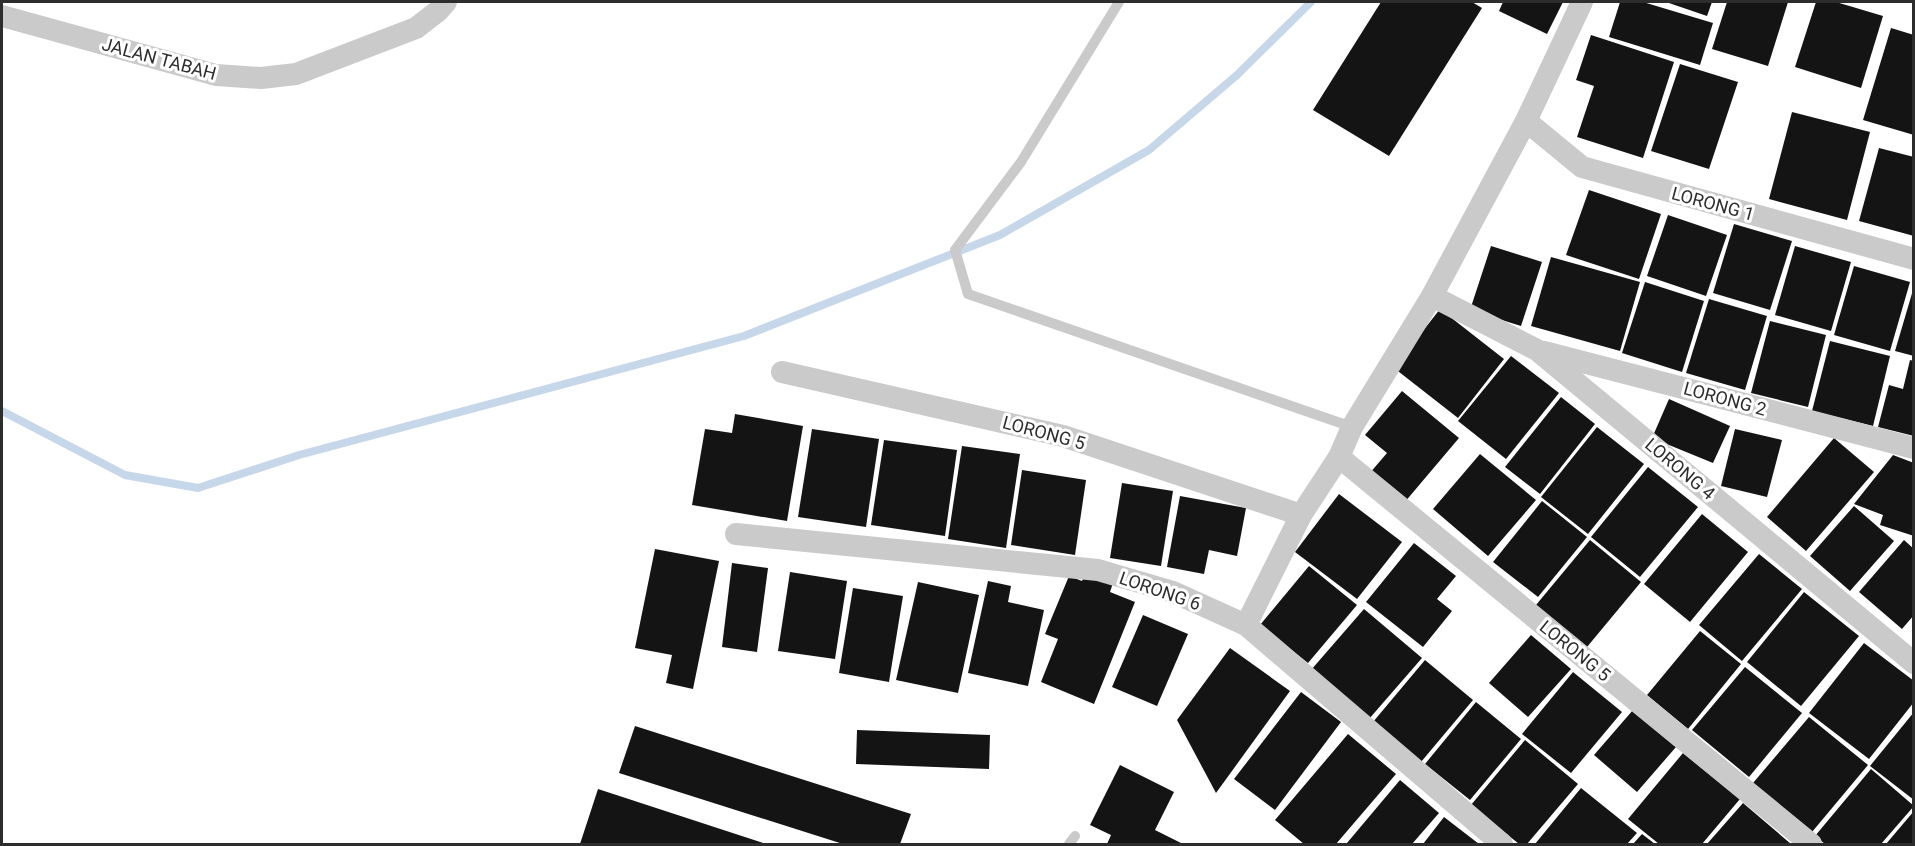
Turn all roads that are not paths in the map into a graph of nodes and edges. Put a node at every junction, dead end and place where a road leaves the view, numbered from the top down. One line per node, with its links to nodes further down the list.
1 (446, 2): 4 (street, JALAN TABAH)
2 (1119, 2): 10 (lane)
3 (1582, 2): 5 (street)
4 (2, 16)
5 (1526, 121): 6 (street, LORONG 1); 7 (street)
6 (1914, 259)
7 (1432, 296): 8 (street, LORONG 4); 10 (street)
8 (1537, 350): 11 (street, LORONG 2); 16 (street, LORONG 4)
9 (782, 372): 13 (street, LORONG 5)
10 (1353, 427): 12 (street)
11 (1914, 448)
12 (1339, 456): 13 (street); 18 (street, LORONG 5)
13 (1300, 515): 15 (street)
14 (736, 534): 15 (street, LORONG 6)
15 (1246, 625): 17 (street, LORONG 6)
16 (1914, 663)
17 (1503, 844)
18 (1811, 844)

